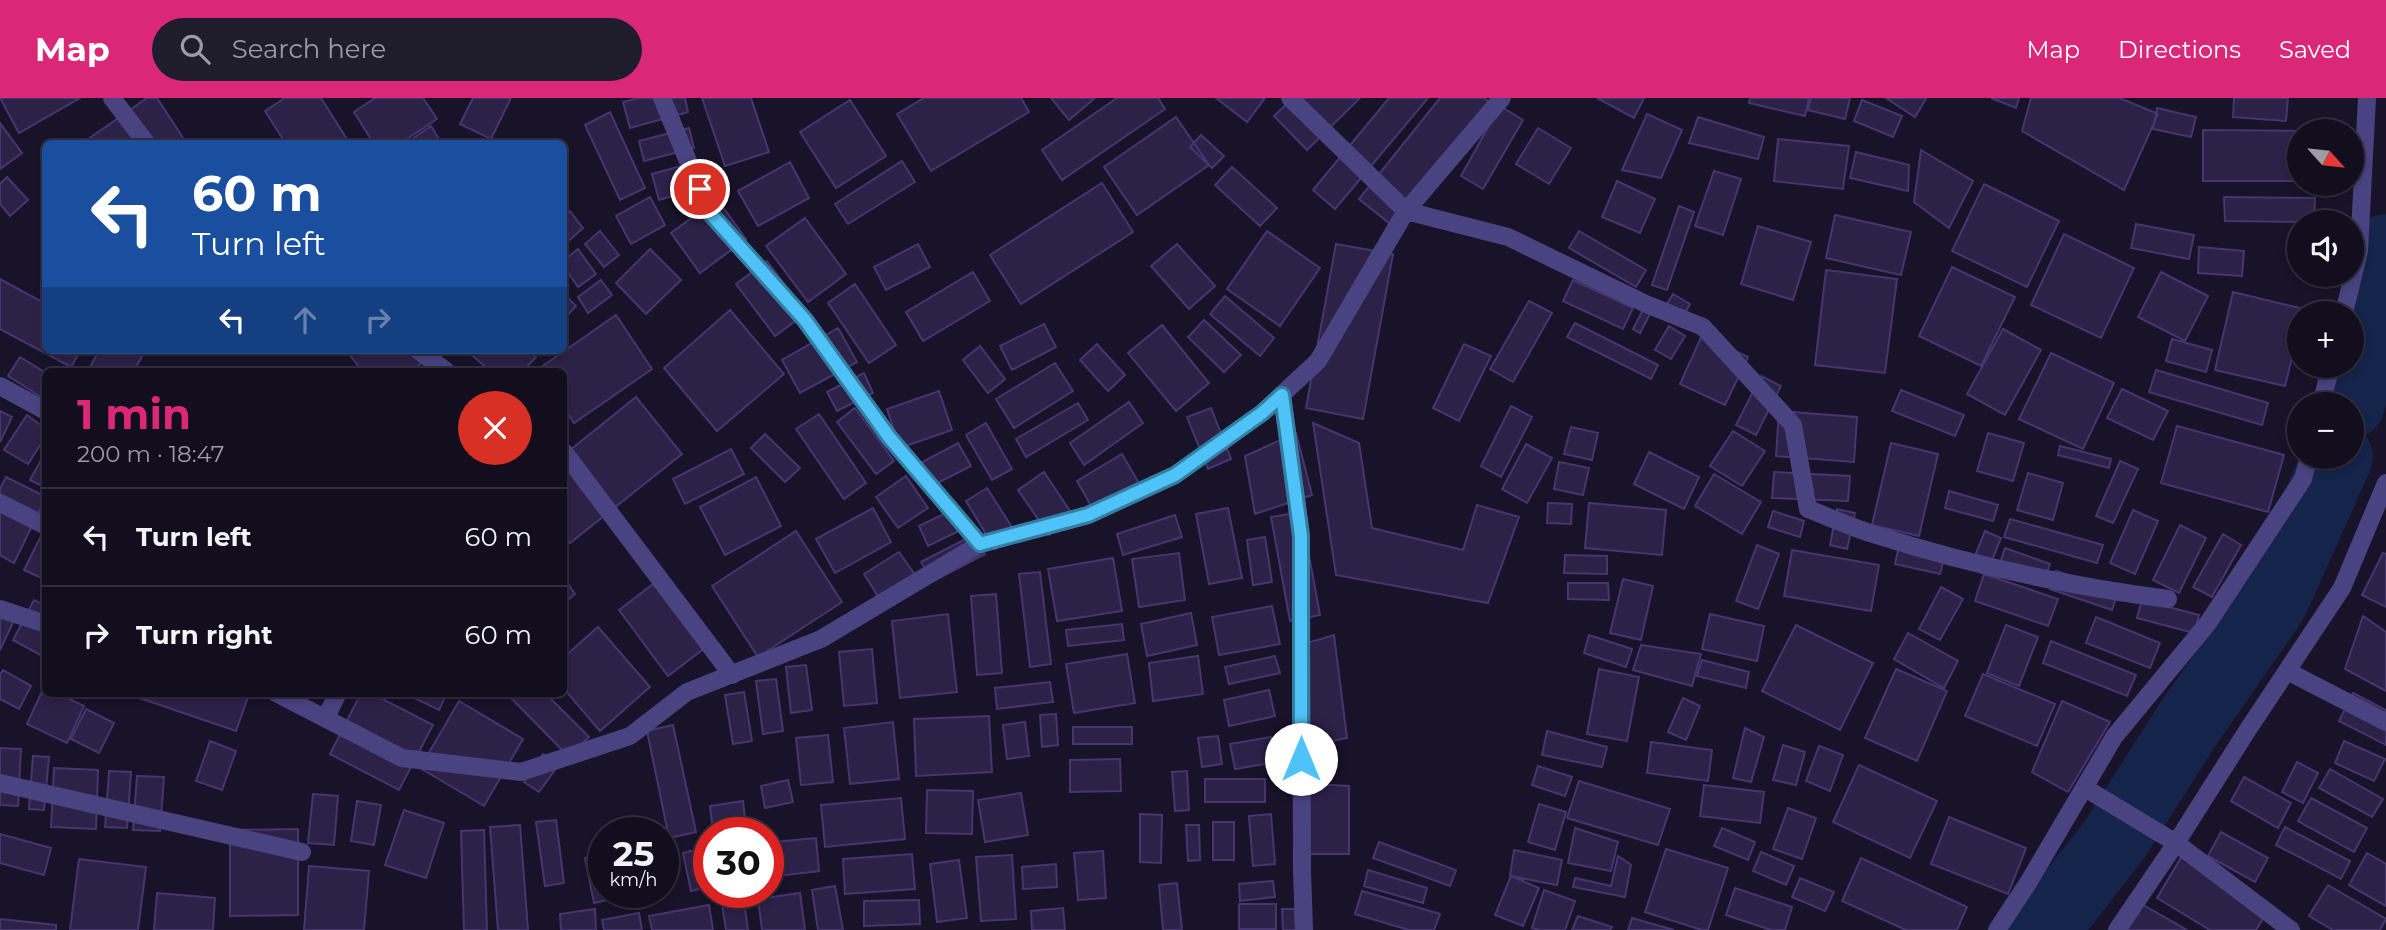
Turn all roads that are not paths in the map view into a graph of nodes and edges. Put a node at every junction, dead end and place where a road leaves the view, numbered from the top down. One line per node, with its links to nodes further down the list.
1 (112, 98): 6 (street)
2 (662, 98): 19 (street)
3 (1290, 98): 7 (street)
4 (1502, 98): 7 (street)
5 (2367, 98): 8 (street)
6 (144, 140)
7 (1406, 211): 12 (street); 20 (street)
8 (2347, 301)
9 (423, 354): 10 (street)
10 (442, 368)
11 (0, 386): 13 (street)
12 (1282, 395): 19 (street); 33 (street)
13 (42, 409)
14 (567, 456): 24 (street)
15 (2306, 469): 30 (street)
16 (2384, 491): 23 (street)
17 (0, 503): 18 (street)
18 (42, 524)
19 (980, 544): 24 (street)
20 (2168, 599)
21 (0, 609): 22 (street)
22 (42, 623)
23 (2287, 671): 28 (street); 31 (street)
24 (732, 675): 27 (street)
25 (285, 697): 27 (street)
26 (336, 697): 27 (street)
27 (326, 716)
28 (2386, 722)
29 (0, 783): 32 (street)
30 (2085, 788): 31 (street); 34 (street)
31 (2176, 843): 35 (street); 36 (street)
32 (302, 852)
33 (1304, 930)
34 (1997, 930)
35 (2117, 930)
36 (2291, 930)

